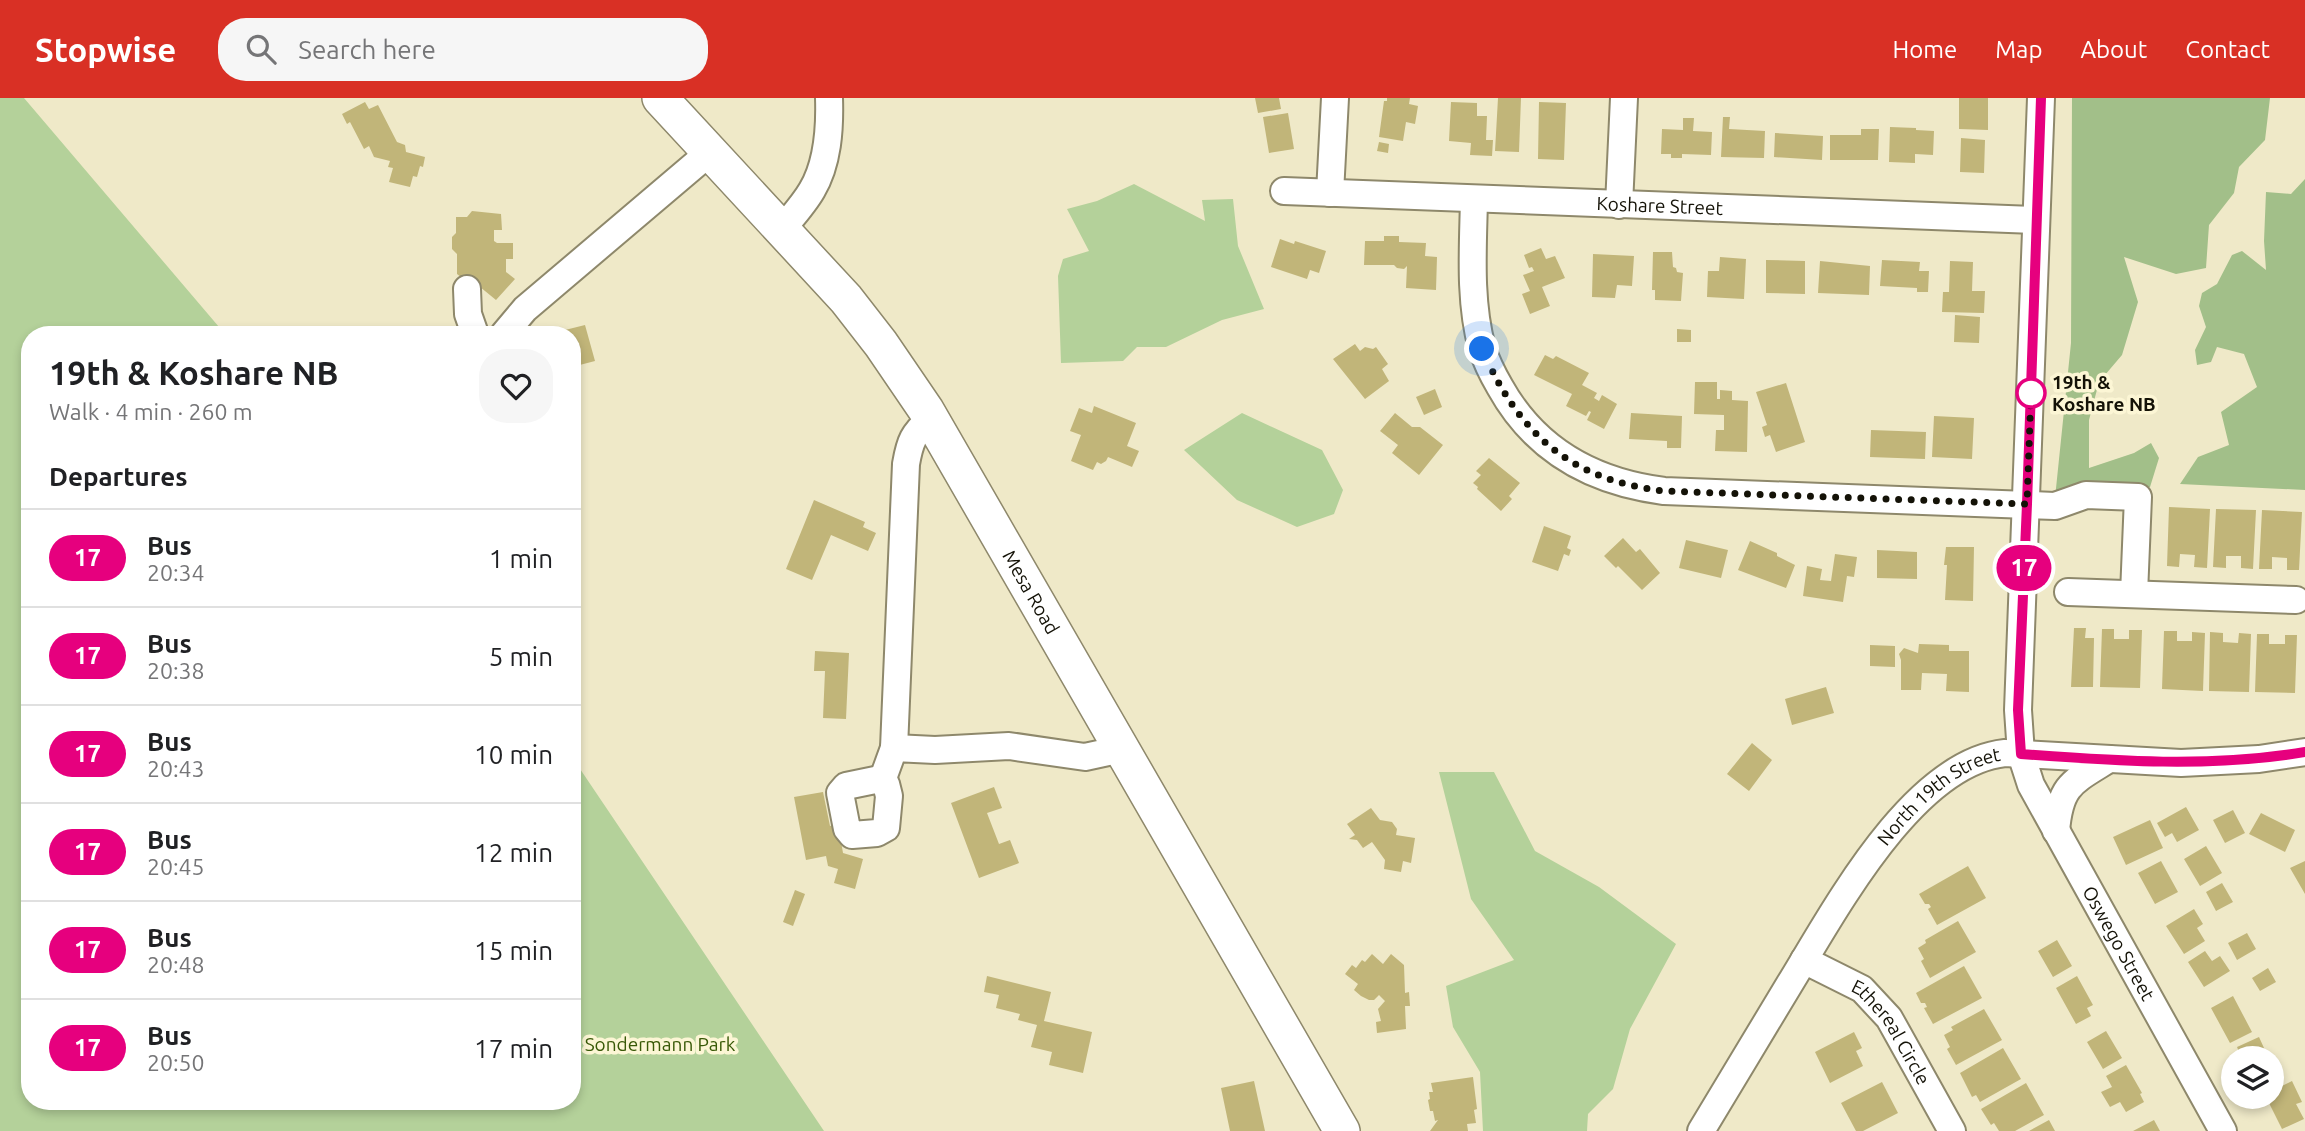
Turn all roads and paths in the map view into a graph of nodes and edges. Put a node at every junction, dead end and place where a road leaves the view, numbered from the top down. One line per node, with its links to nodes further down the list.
1 (660, 98): 6 (main road, Mesa Road)
2 (829, 98): 12 (street)
3 (1335, 98): 8 (street)
4 (1624, 98): 10 (street)
5 (2041, 98): 11 (street, North 19th Street)
6 (710, 152): 12 (main road, Mesa Road); 15 (street)
7 (1284, 191): 8 (street, Koshare Street)
8 (1331, 193): 9 (street, Koshare Street)
9 (1474, 199): 10 (street, Koshare Street); 17 (street)
10 (1619, 205): 11 (street, Koshare Street)
11 (2036, 220): 17 (street, North 19th Street)
12 (782, 229): 16 (main road, Mesa Road)
13 (467, 289): 14 (street)
14 (472, 326)
15 (512, 326)
16 (931, 418): 21 (street); 22 (main road, Mesa Road)
17 (2027, 504): 19 (street); 23 (street, North 19th Street)
18 (2068, 592): 19 (street)
19 (2134, 594): 20 (street)
20 (2296, 600)
21 (894, 748): 22 (street); 26 (street)
22 (1122, 749): 29 (main road, Mesa Road)
23 (2021, 754): 25 (street); 27 (street, Oswego Street); 28 (street, North 19th Street)
24 (2303, 756): 25 (street)
25 (2109, 760): 27 (street)
26 (883, 780)
27 (2056, 831): 32 (street, Oswego Street)
28 (1804, 960): 30 (street, North 19th Street); 31 (street, Ethereal Circle)
29 (1342, 1131)
30 (1701, 1131)
31 (1952, 1131)
32 (2223, 1131)

